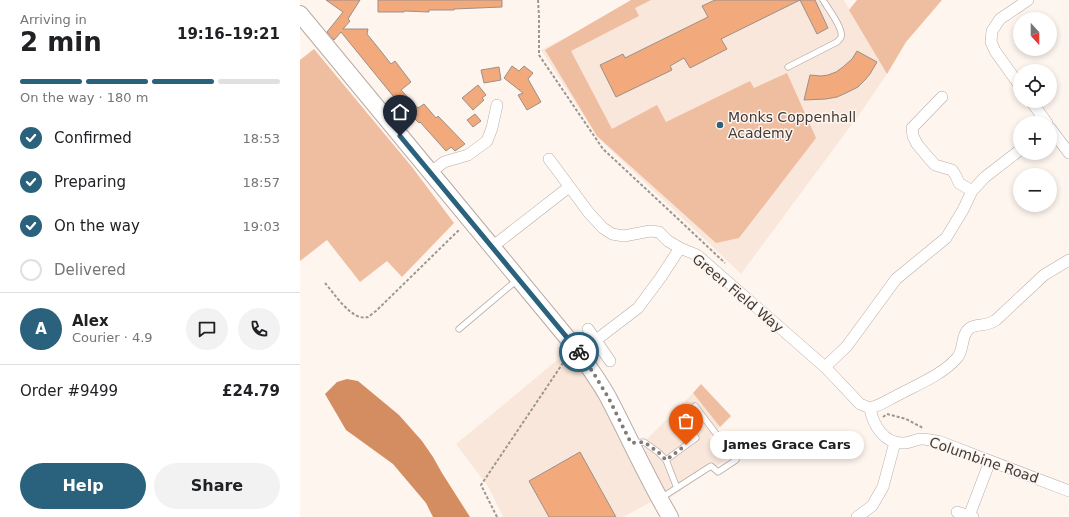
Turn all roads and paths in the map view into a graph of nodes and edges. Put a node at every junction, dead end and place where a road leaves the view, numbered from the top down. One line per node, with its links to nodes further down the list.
1 (538, 0): 20 (path)
2 (823, 0): 5 (lane)
3 (1028, 0): 6 (street)
4 (300, 14): 13 (street)
5 (788, 67)
6 (1013, 76)
7 (942, 97): 15 (street)
8 (496, 105): 13 (street)
9 (1057, 137): 10 (street)
10 (1069, 153)
11 (1013, 155): 15 (street)
12 (549, 159): 14 (street, Green Field Way)
13 (430, 173): 16 (street)
14 (569, 187): 17 (street); 18 (street, Green Field Way)
15 (972, 191): 28 (street)
16 (470, 220): 17 (street); 22 (path)
17 (492, 247): 21 (street)
18 (680, 248): 25 (street); 28 (street, Green Field Way)
19 (1069, 260): 30 (street)
20 (727, 266)
21 (519, 279): 23 (lane); 26 (street)
22 (326, 283)
23 (459, 329)
24 (588, 329): 25 (street)
25 (596, 340): 27 (street)
26 (574, 346): 35 (street); 44 (path)
27 (610, 361)
28 (825, 367): 30 (street, Green Field Way)
29 (695, 406): 38 (lane)
30 (870, 408): 32 (street)
31 (682, 415): 36 (lane)
32 (874, 422): 33 (path); 34 (street)
33 (926, 430)
34 (894, 442): 37 (street, Columbine Road); 42 (street)
35 (631, 443): 36 (lane); 40 (street)
36 (666, 460): 38 (lane)
37 (990, 461): 39 (street, Columbine Road); 43 (street)
38 (677, 488): 40 (lane)
39 (1069, 491)
40 (659, 499): 45 (street)
41 (958, 512): 43 (street)
42 (859, 516)
43 (971, 516)
44 (497, 517)
45 (670, 517)

